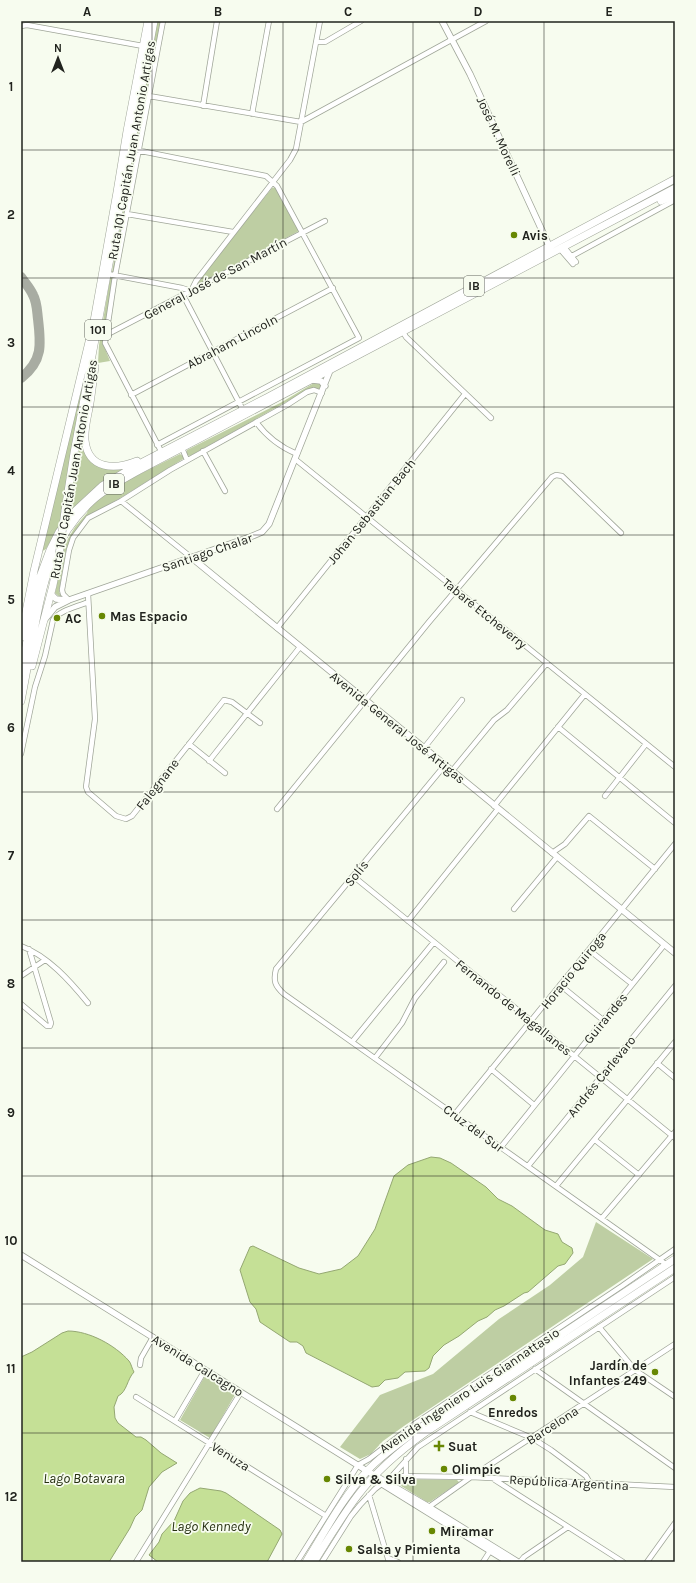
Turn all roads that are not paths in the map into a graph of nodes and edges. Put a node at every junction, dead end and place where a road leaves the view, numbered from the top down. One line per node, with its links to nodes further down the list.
1 (148, 21): 14 (main road, Ruta 101 Capitán Juan Antonio Artigas / 101)
2 (154, 21): 19 (main road, Ruta 101 Capitán Juan Antonio Artigas / 101)
3 (163, 21): 15 (street)
4 (217, 21): 16 (street)
5 (269, 21): 17 (street)
6 (320, 21): 13 (street)
7 (361, 21): 13 (street)
8 (442, 21): 12 (street, José M. Morelli)
9 (486, 21): 12 (street)
10 (27, 23): 11 (street); 14 (street)
11 (21, 26)
12 (452, 40): 18 (street); 32 (street, José M. Morelli)
13 (316, 42): 18 (street)
14 (143, 46): 70 (main road, Ruta 101 Capitán Juan Antonio Artigas / 101)
15 (149, 96): 16 (street); 20 (street)
16 (203, 106): 17 (street)
17 (252, 114): 18 (street)
18 (301, 122): 22 (street)
19 (131, 149): 20 (street); 34 (main road, Ruta 101 Capitán Juan Antonio Artigas / 101)
20 (139, 151): 22 (street); 26 (street)
21 (675, 179): 32 (main road, IB)
22 (273, 181): 29 (street); 30 (street)
23 (675, 188): 27 (main road, IB)
24 (675, 195): 27 (main road)
25 (675, 200): 33 (street)
26 (127, 214): 29 (street); 34 (street)
27 (627, 214): 31 (main road, IB)
28 (325, 221): 30 (street, General José de San Martín)
29 (233, 232): 36 (street)
30 (303, 232): 35 (street); 36 (street, General José de San Martín)
31 (562, 248): 32 (main road, IB); 33 (street); 33 (street)
32 (551, 249): 39 (main road, IB); 42 (main road, IB)
33 (572, 256)
34 (112, 275): 36 (street); 37 (main road, Ruta 101 Capitán Juan Antonio Artigas / 101); 40 (street)
35 (333, 288): 41 (street, Abraham Lincoln); 49 (street)
36 (191, 291): 38 (street, General José de San Martín)
37 (104, 295): 55 (main road); 64 (main road, Ruta 101 Capitán Juan Antonio Artigas / 101, bridge)
38 (183, 295): 40 (street, General José de San Martín); 41 (street)
39 (402, 332): 43 (main road, IB); 47 (street)
40 (106, 335): 48 (street)
41 (212, 351): 48 (street, Abraham Lincoln); 49 (street)
42 (333, 361): 43 (street, Santiago Chalar); 49 (main road, IB)
43 (330, 370): 44 (main road, IB); 45 (street, Santiago Chalar)
44 (312, 380): 45 (street); 53 (main road, IB)
45 (325, 386): 46 (street, Santiago Chalar)
46 (322, 393): 51 (street); 56 (street, Santiago Chalar)
47 (465, 394): 50 (street); 60 (street, Johan Sebastian Bach)
48 (131, 395): 52 (street)
49 (241, 406): 52 (street); 55 (main road, IB)
50 (491, 418)
51 (256, 422): 54 (street); 56 (street, Tabaré Etcheverry)
52 (157, 445): 55 (street)
53 (182, 448): 57 (street); 77 (main road, IB)
54 (203, 451): 57 (street); 58 (street)
55 (161, 453): 73 (main road, IB)
56 (296, 457): 60 (street, Tabaré Etcheverry); 62 (street, Santiago Chalar)
57 (187, 460): 59 (street)
58 (225, 491)
59 (121, 501): 62 (street, Avenida General José Artigas); 66 (street)
60 (368, 517): 63 (street, Tabaré Etcheverry); 69 (street, Johan Sebastian Bach)
61 (621, 533): 63 (street)
62 (192, 558): 65 (street, Santiago Chalar); 69 (street, Avenida General José Artigas)
63 (457, 589): 72 (street, Tabaré Etcheverry); 76 (street)
64 (51, 594): 66 (street); 68 (main road, Ruta 101 Capitán Juan Antonio Artigas / 101)
65 (88, 594): 66 (street, Santiago Chalar); 67 (street, Falegnane)
66 (69, 600): 68 (street, Santiago Chalar)
67 (88, 602): 81 (street, Falegnane); 84 (street)
68 (43, 621): 77 (main road, Ruta 101 Capitán Juan Antonio Artigas / 101)
69 (277, 628): 71 (street, Avenida General José Artigas)
70 (21, 637)
71 (300, 647): 76 (street, Avenida General José Artigas); 78 (street)
72 (547, 663): 74 (street, Tabaré Etcheverry); 88 (street)
73 (21, 672)
74 (585, 694): 80 (street); 82 (street, Tabaré Etcheverry)
75 (462, 700): 83 (street)
76 (365, 701): 83 (street, Avenida General José Artigas); 93 (street)
77 (21, 702)
78 (247, 713): 79 (street, Falegnane); 81 (street, Falegnane); 85 (street)
79 (260, 724)
80 (558, 727): 90 (street); 92 (street)
81 (189, 744): 85 (street)
82 (646, 744): 87 (street, Tabaré Etcheverry); 90 (street)
83 (424, 748): 86 (street, Avenida General José Artigas)
84 (21, 754)
85 (209, 761): 89 (street)
86 (445, 765): 88 (street, Avenida General José Artigas); 99 (street, Solís)
87 (675, 767)
88 (452, 771): 92 (street, Avenida General José Artigas)
89 (225, 773)
90 (619, 779): 91 (street); 94 (street)
91 (605, 796)
92 (496, 808): 96 (street, Avenida General José Artigas); 102 (street)
93 (277, 809)
94 (675, 823)
95 (675, 844): 98 (street, Horacio Quiroga)
96 (552, 853): 97 (street, Avenida General José Artigas); 98 (street)
97 (557, 857): 100 (street); 101 (street, Avenida General José Artigas)
98 (655, 869): 101 (street, Horacio Quiroga)
99 (353, 876): 102 (street, Fernando de Magallanes); 113 (street, Solís)
100 (514, 909)
101 (622, 910): 104 (street, Avenida General José Artigas); 107 (street, Horacio Quiroga)
102 (408, 921): 103 (street, Fernando de Magallanes)
103 (434, 942): 119 (street, Fernando de Magallanes); 121 (street)
104 (664, 945): 108 (street, Avenida General José Artigas); 114 (street, Guirandes)
105 (21, 946): 106 (street)
106 (29, 949): 109 (street); 111 (street)
107 (589, 950): 114 (street); 115 (street, Horacio Quiroga)
108 (675, 953)
109 (45, 960): 111 (street); 117 (street)
110 (444, 962): 124 (street)
111 (34, 967): 112 (street); 118 (street)
112 (21, 976)
113 (275, 983): 121 (street, Cruz del Sur)
114 (632, 984): 120 (street, Guirandes)
115 (560, 985): 119 (street, Horacio Quiroga); 120 (street)
116 (675, 986): 127 (street, Andrés Carlevaro)
117 (88, 1003)
118 (21, 1004)
119 (531, 1020): 123 (street, Fernando de Magallanes); 126 (street, Horacio Quiroga)
120 (602, 1020): 123 (street, Guirandes)
121 (352, 1042): 124 (street, Cruz del Sur)
122 (675, 1042): 125 (street)
123 (574, 1056): 127 (street, Fernando de Magallanes); 130 (street, Guirandes)
124 (375, 1058): 131 (street, Cruz del Sur)
125 (657, 1063): 128 (street); 129 (street)
126 (492, 1069): 130 (street); 131 (street, Horacio Quiroga)
127 (600, 1077): 129 (street, Fernando de Magallanes); 135 (street, Andrés Carlevaro)
128 (675, 1078)
129 (627, 1099): 132 (street, Fernando de Magallanes); 133 (street)
130 (534, 1105): 134 (street, Guirandes)
131 (455, 1114): 134 (street, Cruz del Sur)
132 (674, 1135): 136 (street)
133 (595, 1140): 136 (street); 137 (street)
134 (501, 1147): 135 (street, Cruz del Sur)
135 (528, 1166): 137 (street, Cruz del Sur)
136 (639, 1175): 138 (street)
137 (556, 1186): 138 (street, Cruz del Sur)
138 (602, 1218): 142 (street, Cruz del Sur)
139 (675, 1250): 142 (street, Avenida Ingeniero Luis Giannattasio)
140 (21, 1256): 146 (street, Avenida Calcagno)
141 (675, 1259): 143 (main road, Avenida Ingeniero Luis Giannattasio)
142 (659, 1260): 143 (street, Cruz del Sur); 161 (street, Avenida Ingeniero Luis Giannattasio)
143 (672, 1268): 163 (main road, Avenida Ingeniero Luis Giannattasio); 164 (main road, Avenida Ingeniero Luis Giannattasio)
144 (675, 1277): 145 (street, Avenida Ingeniero Luis Giannattasio)
145 (599, 1327): 149 (street, Avenida Ingeniero Luis Giannattasio); 151 (street)
146 (153, 1337): 148 (street); 150 (street, Avenida Calcagno)
147 (675, 1344): 151 (street, Barcelona)
148 (140, 1365)
149 (535, 1369): 155 (street); 156 (street, Avenida Ingeniero Luis Giannattasio)
150 (205, 1370): 152 (street, Avenida Calcagno); 157 (street)
151 (635, 1370): 154 (street); 155 (street, Barcelona)
152 (241, 1392): 159 (street); 161 (street, Avenida Calcagno)
153 (136, 1397): 157 (street, Venuza)
154 (675, 1397)
155 (585, 1403): 158 (street, Barcelona); 162 (street)
156 (470, 1412): 158 (street); 160 (street, Avenida Ingeniero Luis Giannattasio)
157 (174, 1421): 159 (street, Venuza)
158 (532, 1438): 167 (street, Barcelona); 170 (street)
159 (210, 1443): 174 (street, Venuza); 179 (street)
160 (406, 1459): 165 (street, Avenida Ingeniero Luis Giannattasio); 166 (street)
161 (358, 1465): 163 (street, Avenida Calcagno); 174 (street, Avenida Ingeniero Luis Giannattasio)
162 (675, 1468)
163 (367, 1471): 164 (street, Avenida Calcagno); 181 (main road, Avenida Ingeniero Luis Giannattasio)
164 (375, 1475): 169 (street, Avenida Calcagno); 182 (main road, Avenida Ingeniero Luis Giannattasio)
165 (392, 1476): 166 (street, República Argentina); 169 (street, Avenida Ingeniero Luis Giannattasio)
166 (406, 1476): 167 (street, República Argentina)
167 (471, 1477): 168 (street, República Argentina); 173 (street, Barcelona)
168 (494, 1479): 170 (street, República Argentina); 176 (street)
169 (384, 1483): 172 (street, Avenida Ingeniero Luis Giannattasio); 173 (street, Avenida Calcagno)
170 (590, 1483): 171 (street, República Argentina)
171 (675, 1487)
172 (369, 1495): 178 (street); 183 (street, Avenida Ingeniero Luis Giannattasio)
173 (427, 1509): 177 (street, Avenida Calcagno)
174 (326, 1516): 180 (street, Avenida Ingeniero Luis Giannattasio)
175 (675, 1523): 189 (street)
176 (568, 1527): 187 (street); 188 (street)
177 (492, 1549): 185 (street); 186 (street, Avenida Calcagno); 187 (street, Avenida Calcagno)
178 (388, 1560): 184 (street)
179 (136, 1562)
180 (297, 1562)
181 (306, 1562)
182 (314, 1562)
183 (322, 1562)
184 (398, 1562)
185 (484, 1562)
186 (508, 1562)
187 (519, 1562)
188 (623, 1562)
189 (647, 1562)

